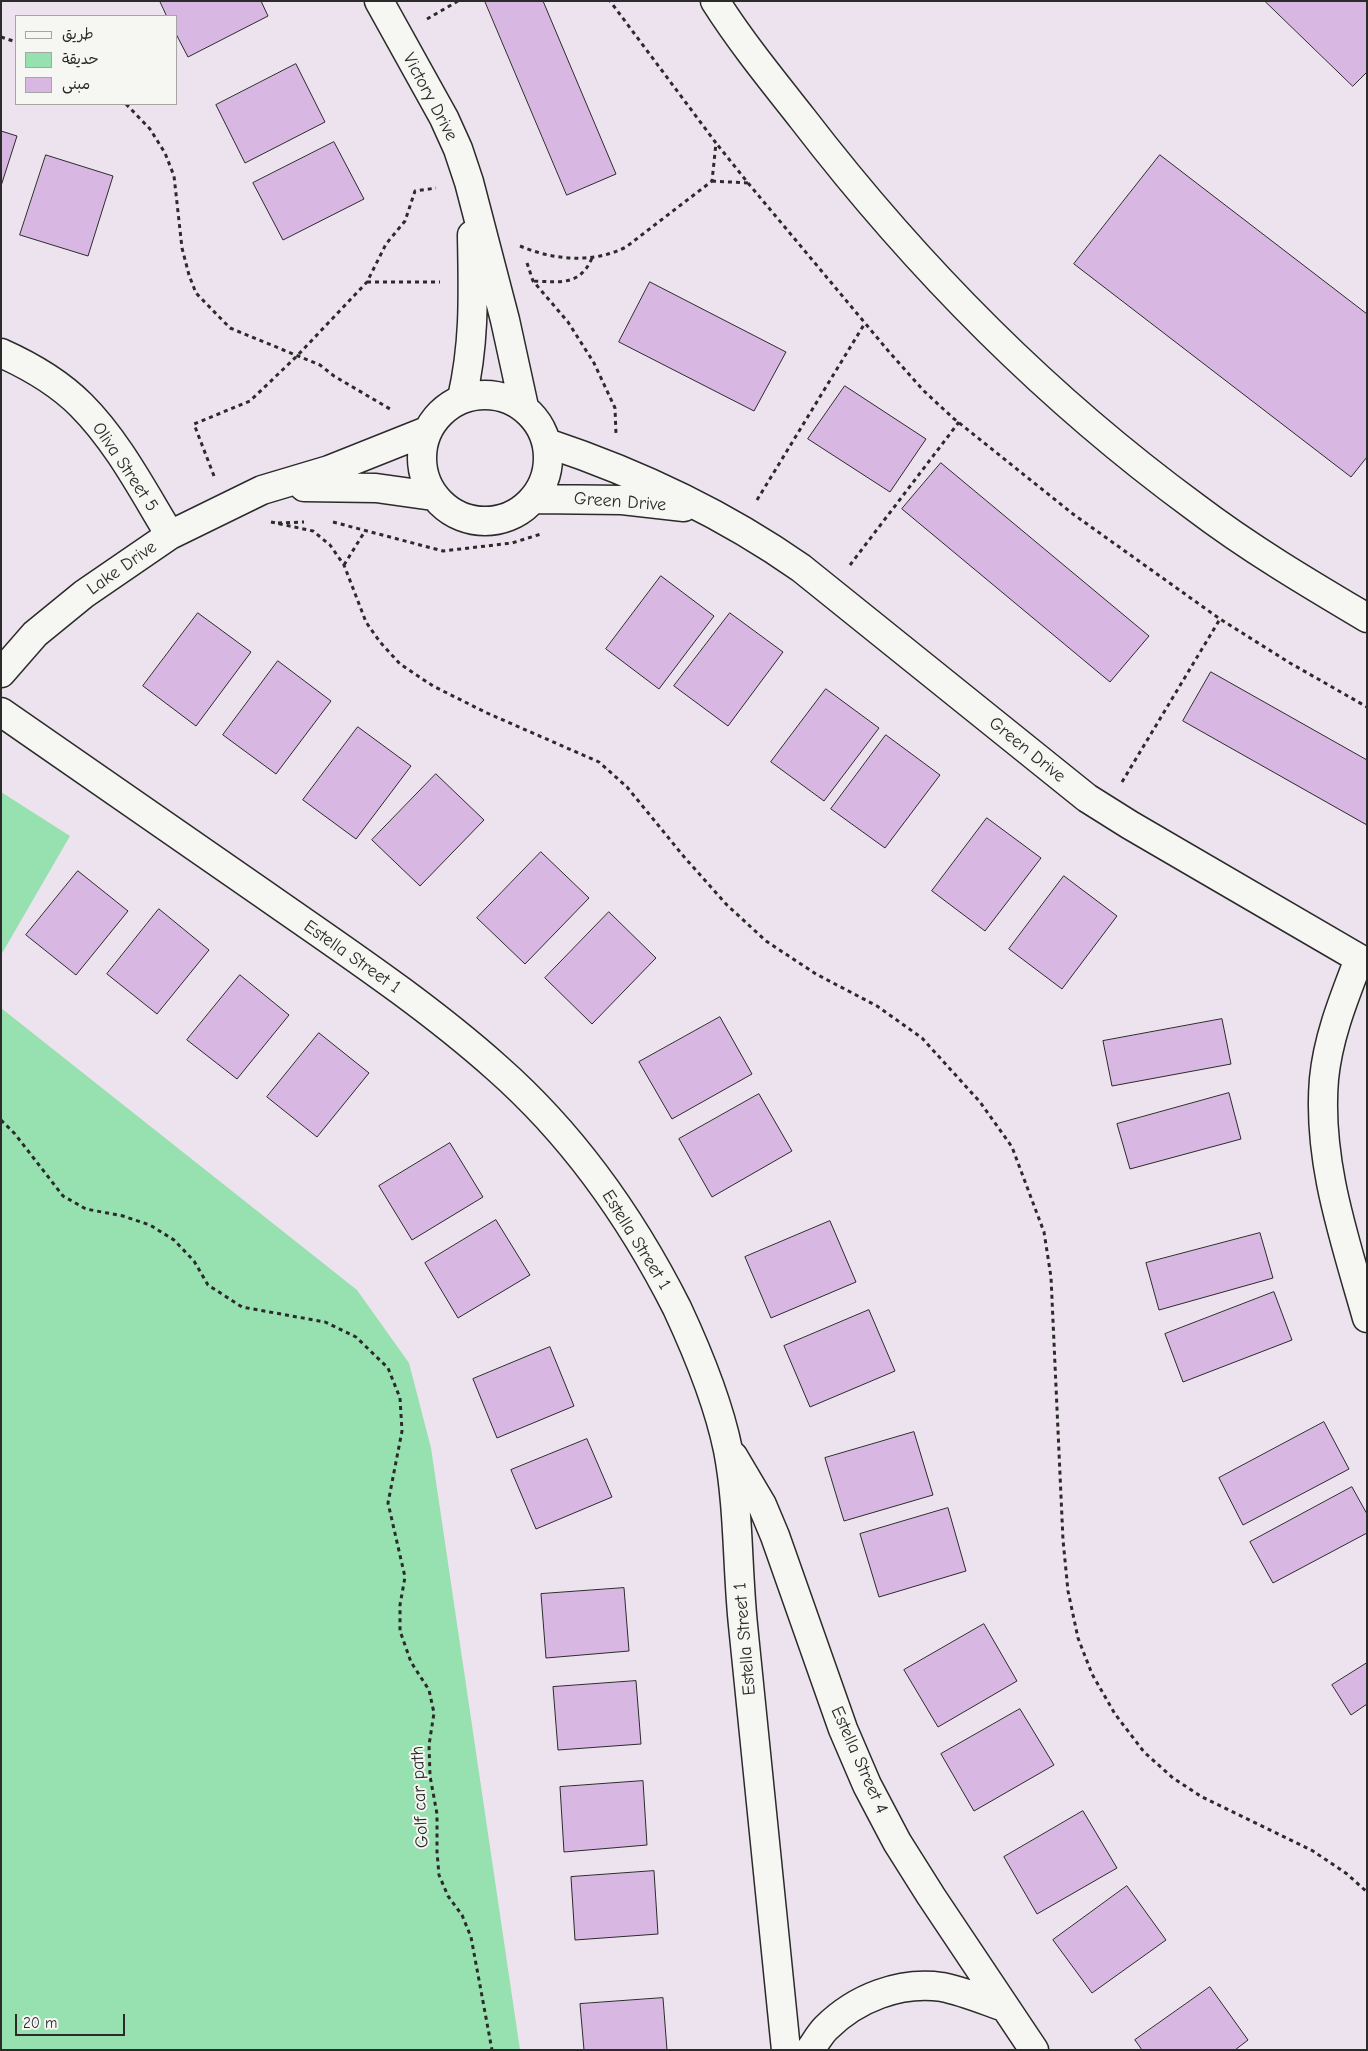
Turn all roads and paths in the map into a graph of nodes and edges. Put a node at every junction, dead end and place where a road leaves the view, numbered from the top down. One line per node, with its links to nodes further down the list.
1 (379, 1): 10 (street, Victory Drive)
2 (610, 1): 7 (path)
3 (715, 1): 37 (street)
4 (1, 37): 5 (path)
5 (15, 42)
6 (127, 105): 15 (path)
7 (716, 143): 8 (path); 9 (path)
8 (712, 180): 9 (path); 12 (path)
9 (748, 183): 13 (path)
10 (471, 189): 15 (path); 16 (street, Victory Drive); 17 (street, Victory Drive)
11 (513, 244): 12 (path)
12 (521, 246): 21 (path)
13 (865, 324): 18 (path); 31 (path)
14 (1, 353): 34 (street, Oliva Street 5)
15 (297, 356): 19 (path); 25 (path)
16 (462, 398): 17 (street); 19 (street)
17 (524, 407): 20 (street)
18 (959, 422): 36 (path); 38 (path)
19 (426, 431): 22 (street, Lake Drive); 23 (street)
20 (547, 443): 21 (street, Green Drive); 24 (street)
21 (617, 468): 26 (street, Green Drive)
22 (262, 490): 23 (street, Lake Drive); 25 (street, Lake Drive)
23 (433, 496): 24 (street)
24 (534, 499): 26 (street, Green Drive)
25 (226, 507): 34 (street, Lake Drive)
26 (705, 510): 31 (street, Green Drive)
27 (306, 522): 29 (path)
28 (324, 522): 32 (path)
29 (271, 523): 30 (path); 35 (path)
30 (262, 524)
31 (739, 528): 36 (street, Green Drive)
32 (365, 531): 33 (path); 35 (path)
33 (550, 531)
34 (170, 535): 39 (street, Lake Drive)
35 (344, 565): 47 (path)
36 (830, 592): 42 (street, Green Drive)
37 (1367, 618)
38 (1220, 619): 40 (path); 42 (path)
39 (1, 673)
40 (1367, 707)
41 (1, 712): 46 (street, Estella Street 1)
42 (1106, 810): 43 (street, Green Drive)
43 (1363, 961): 45 (street)
44 (1, 1120): 49 (path, Golf car path)
45 (1367, 1318)
46 (728, 1448): 48 (street, Estella Street 4); 50 (street, Estella Street 1)
47 (1366, 1890)
48 (1004, 2007): 51 (street); 52 (street, Estella Street 4)
49 (492, 2050)
50 (786, 2050)
51 (810, 2050)
52 (1034, 2050)

